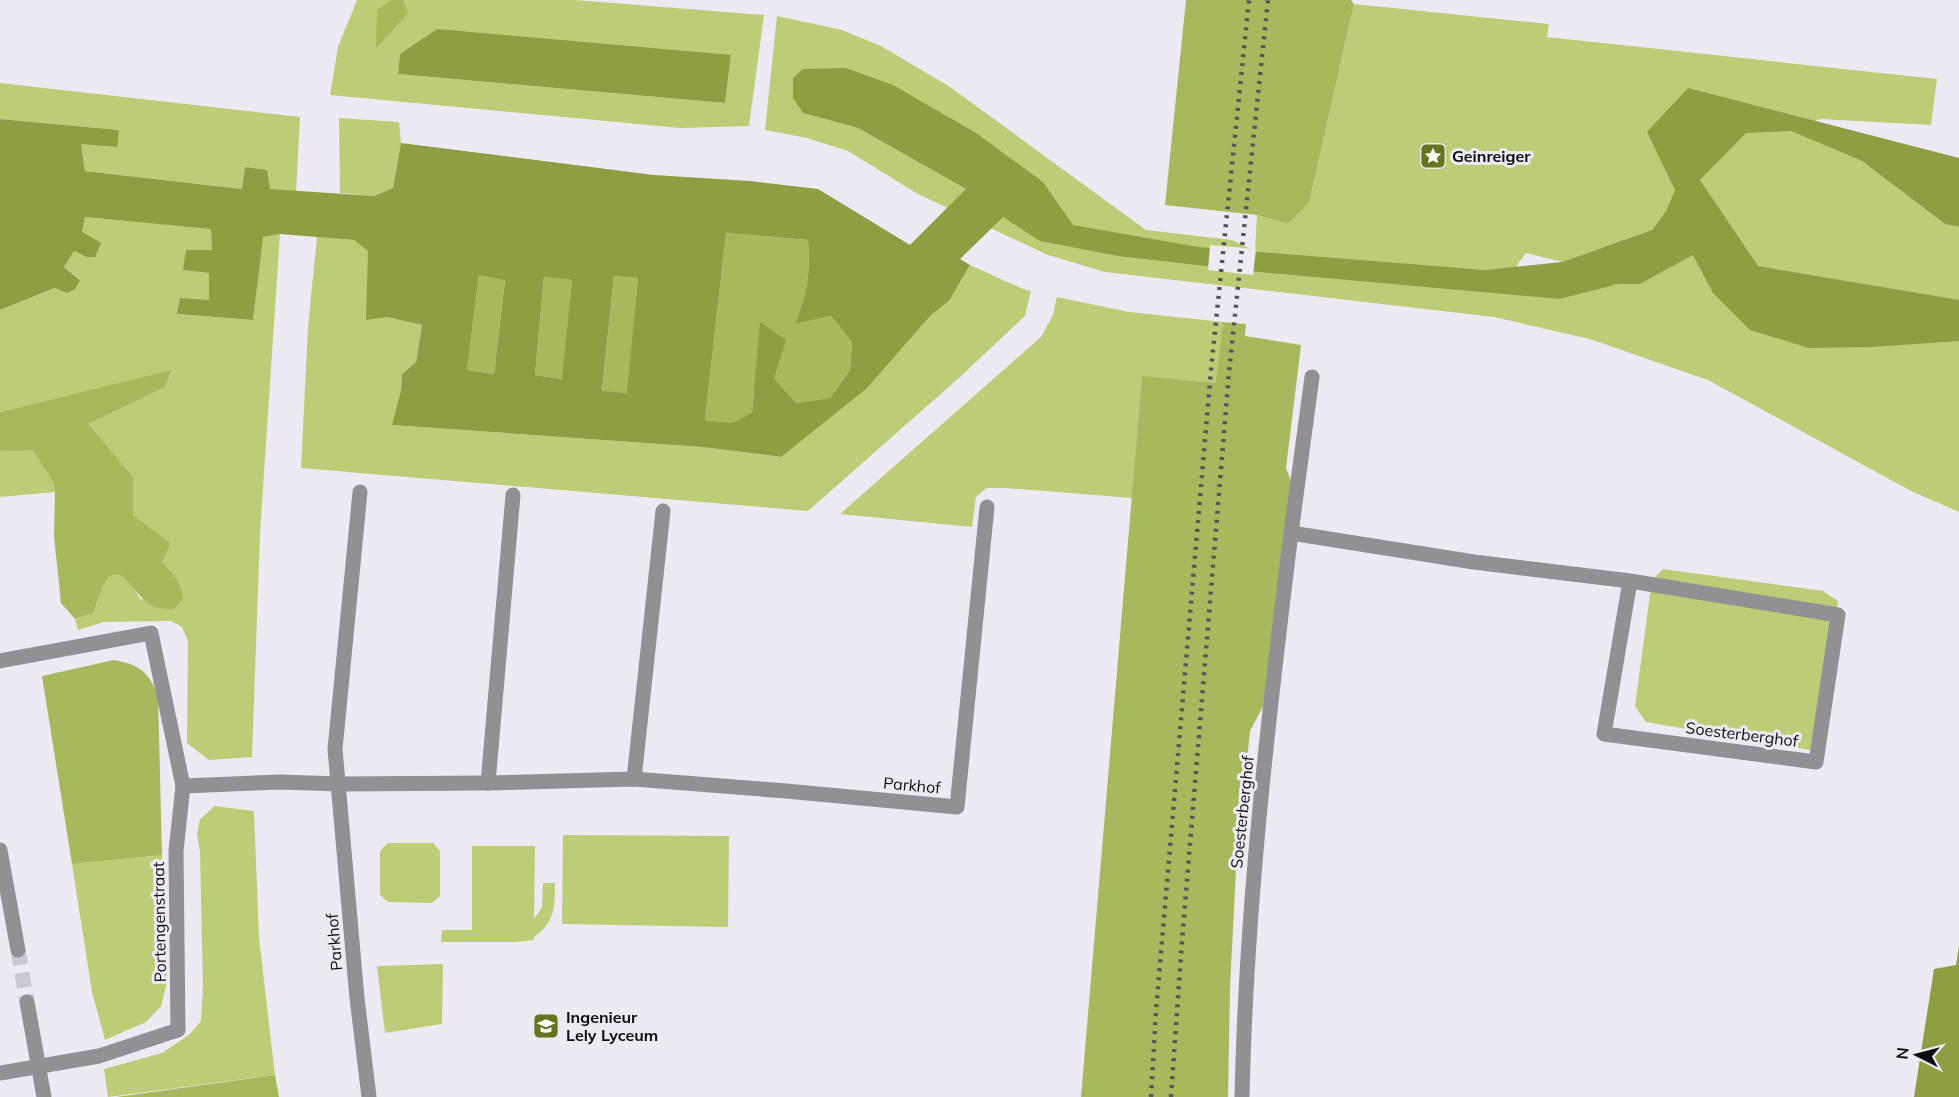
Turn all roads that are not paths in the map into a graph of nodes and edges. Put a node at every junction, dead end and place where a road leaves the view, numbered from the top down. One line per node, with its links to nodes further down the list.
1 (1312, 377): 6 (street, Soesterberghof)
2 (360, 492): 11 (street, Parkhof)
3 (513, 495): 10 (street)
4 (987, 507): 9 (street, Parkhof)
5 (663, 511): 9 (street)
6 (1291, 533): 7 (street, Soesterberghof); 20 (street, Soesterberghof)
7 (1630, 581): 7 (street, Soesterberghof)
8 (0, 661): 12 (street, Portengenstraat)
9 (634, 779): 10 (street, Parkhof)
10 (488, 783): 11 (street, Parkhof)
11 (339, 784): 12 (street, Parkhof); 19 (street, Parkhof)
12 (183, 786): 16 (street, Portengenstraat)
13 (0, 850): 14 (street)
14 (18, 950)
15 (27, 1002): 16 (street)
16 (38, 1066): 17 (street, Portengenstraat); 18 (street)
17 (0, 1073)
18 (44, 1097)
19 (369, 1097)
20 (1242, 1097)

